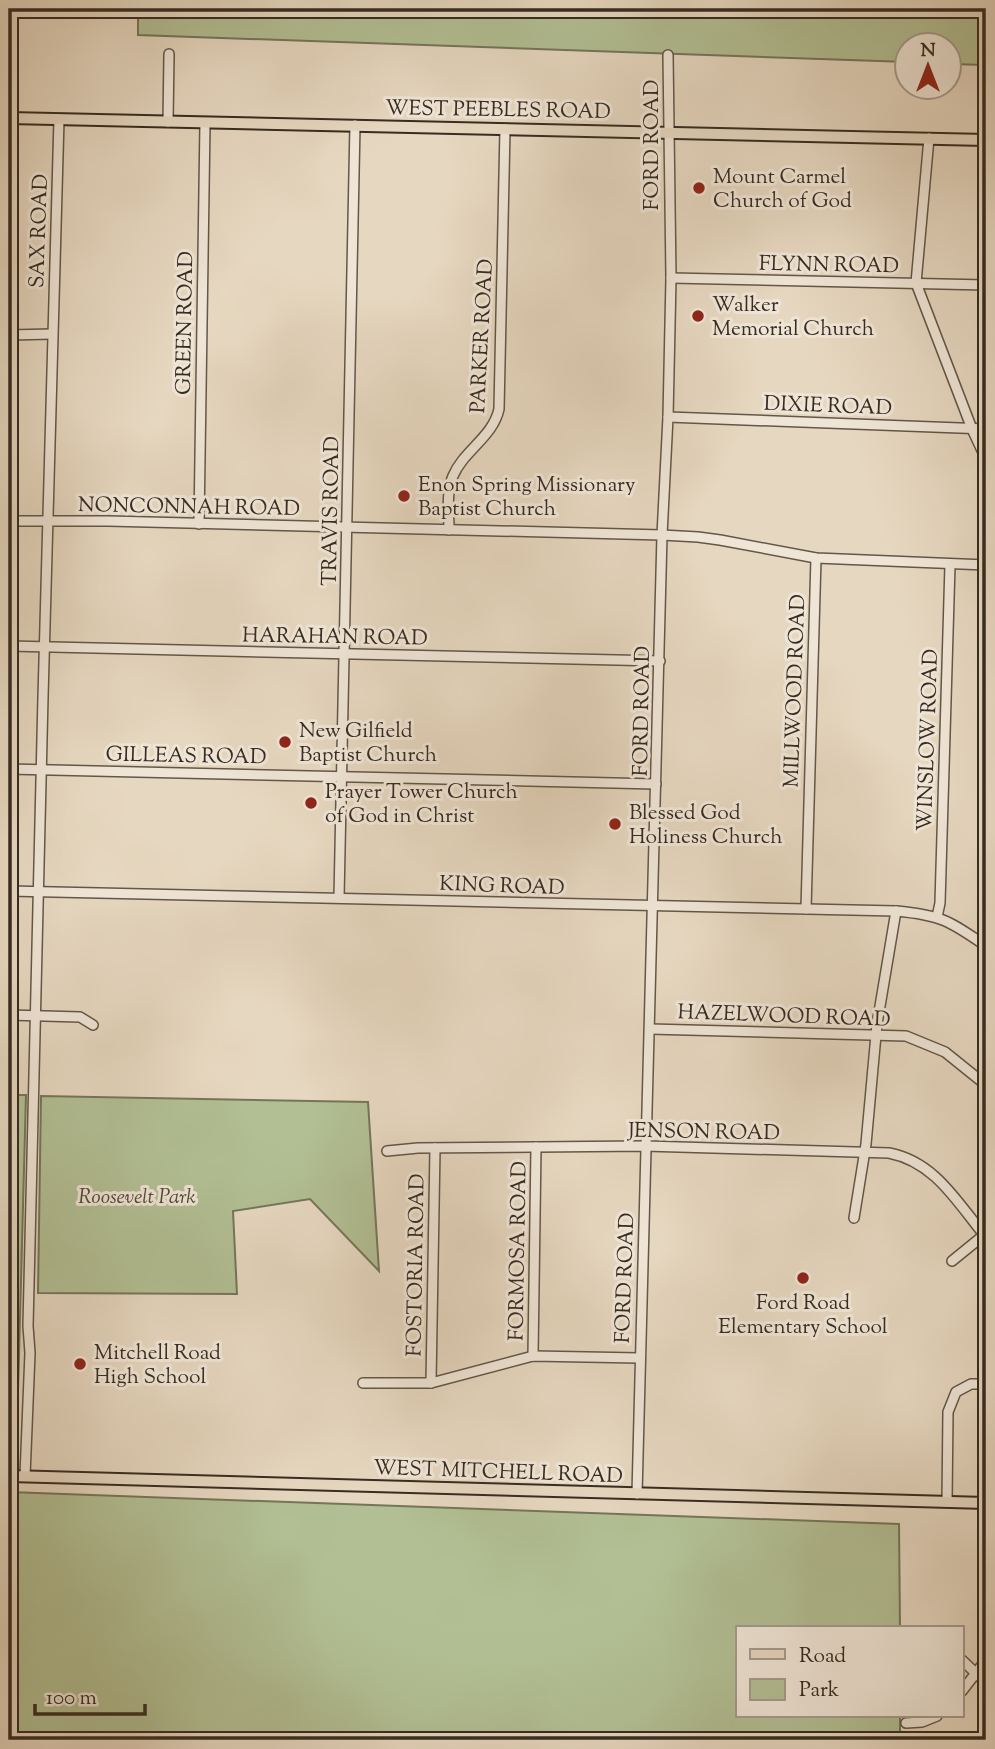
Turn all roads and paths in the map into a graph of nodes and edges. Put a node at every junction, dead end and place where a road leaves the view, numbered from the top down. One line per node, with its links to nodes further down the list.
1 (169, 54): 5 (street)
2 (668, 55): 9 (street, FORD ROAD)
3 (9, 118): 4 (main road, WEST PEEBLES ROAD)
4 (58, 119): 5 (main road, WEST PEEBLES ROAD); 15 (street, SAX ROAD)
5 (168, 122): 6 (main road, WEST PEEBLES ROAD)
6 (205, 123): 7 (main road, WEST PEEBLES ROAD); 23 (street, GREEN ROAD)
7 (355, 125): 8 (main road, WEST PEEBLES ROAD); 24 (street, TRAVIS ROAD)
8 (505, 129): 9 (main road, WEST PEEBLES ROAD); 25 (street, PARKER ROAD)
9 (668, 132): 10 (main road, WEST PEEBLES ROAD); 12 (street, FORD ROAD)
10 (929, 138): 11 (main road, WEST PEEBLES ROAD); 13 (street)
11 (986, 140)
12 (671, 278): 13 (street, FLYNN ROAD); 17 (street, FORD ROAD)
13 (916, 283): 14 (street, FLYNN ROAD); 18 (street)
14 (986, 285)
15 (52, 334): 16 (street); 22 (street, SAX ROAD)
16 (9, 335)
17 (667, 416): 18 (street, DIXIE ROAD); 26 (street, FORD ROAD)
18 (972, 429): 19 (street, DIXIE ROAD); 20 (street)
19 (986, 429)
20 (986, 459)
21 (9, 520): 22 (street, NONCONNAH ROAD)
22 (46, 521): 23 (street, NONCONNAH ROAD); 31 (street, SAX ROAD)
23 (198, 524): 24 (street, NONCONNAH ROAD)
24 (347, 527): 25 (street, NONCONNAH ROAD); 32 (street, TRAVIS ROAD)
25 (449, 530): 26 (street, NONCONNAH ROAD)
26 (662, 535): 27 (street, NONCONNAH ROAD); 33 (street, FORD ROAD)
27 (816, 558): 28 (street, NONCONNAH ROAD); 42 (street, MILLWOOD ROAD)
28 (950, 565): 29 (street, NONCONNAH ROAD); 44 (street, WINSLOW ROAD)
29 (986, 565)
30 (9, 646): 31 (street, HARAHAN ROAD)
31 (43, 647): 32 (street, HARAHAN ROAD); 35 (street, SAX ROAD)
32 (344, 654): 33 (street, HARAHAN ROAD); 36 (street, TRAVIS ROAD)
33 (660, 661): 37 (street, FORD ROAD)
34 (9, 769): 35 (street, GILLEAS ROAD)
35 (40, 770): 36 (street, GILLEAS ROAD); 39 (street, SAX ROAD)
36 (342, 777): 37 (street, GILLEAS ROAD); 40 (street, TRAVIS ROAD)
37 (656, 784): 41 (street, FORD ROAD)
38 (9, 891): 39 (street, KING ROAD)
39 (38, 892): 40 (street, KING ROAD); 47 (street, SAX ROAD)
40 (339, 898): 41 (street, KING ROAD)
41 (653, 906): 42 (street, KING ROAD); 49 (street, FORD ROAD)
42 (807, 909): 43 (street, KING ROAD)
43 (896, 911): 44 (street, KING ROAD); 50 (street)
44 (937, 917): 45 (street, KING ROAD)
45 (986, 946)
46 (9, 1015): 47 (street)
47 (36, 1016): 48 (street); 66 (street, SAX ROAD)
48 (93, 1025)
49 (650, 1029): 50 (street, HAZELWOOD ROAD); 52 (street, FORD ROAD)
50 (875, 1034): 51 (street, HAZELWOOD ROAD); 56 (street)
51 (986, 1085)
52 (646, 1146): 53 (street, JENSON ROAD); 56 (street, JENSON ROAD); 61 (street, FORD ROAD)
53 (536, 1147): 54 (street, JENSON ROAD); 60 (street, FORMOSA ROAD)
54 (435, 1148): 55 (street, JENSON ROAD); 63 (street, FOSTORIA ROAD)
55 (387, 1151)
56 (865, 1152): 57 (street); 58 (street, JENSON ROAD)
57 (854, 1218)
58 (985, 1236): 59 (street)
59 (952, 1261)
60 (533, 1356): 61 (street); 63 (street)
61 (639, 1358): 67 (street, FORD ROAD)
62 (363, 1383): 63 (street)
63 (431, 1383)
64 (986, 1384): 68 (street)
65 (9, 1476): 66 (main road, WEST MITCHELL ROAD)
66 (25, 1476): 67 (main road, WEST MITCHELL ROAD)
67 (637, 1494): 68 (main road, WEST MITCHELL ROAD)
68 (947, 1502): 69 (main road, WEST MITCHELL ROAD)
69 (986, 1503)
70 (986, 1660): 72 (street)
71 (964, 1662): 72 (street)
72 (976, 1674): 73 (street); 74 (street)
73 (986, 1683)
74 (964, 1689)
75 (932, 1718): 76 (street)
76 (906, 1723)

